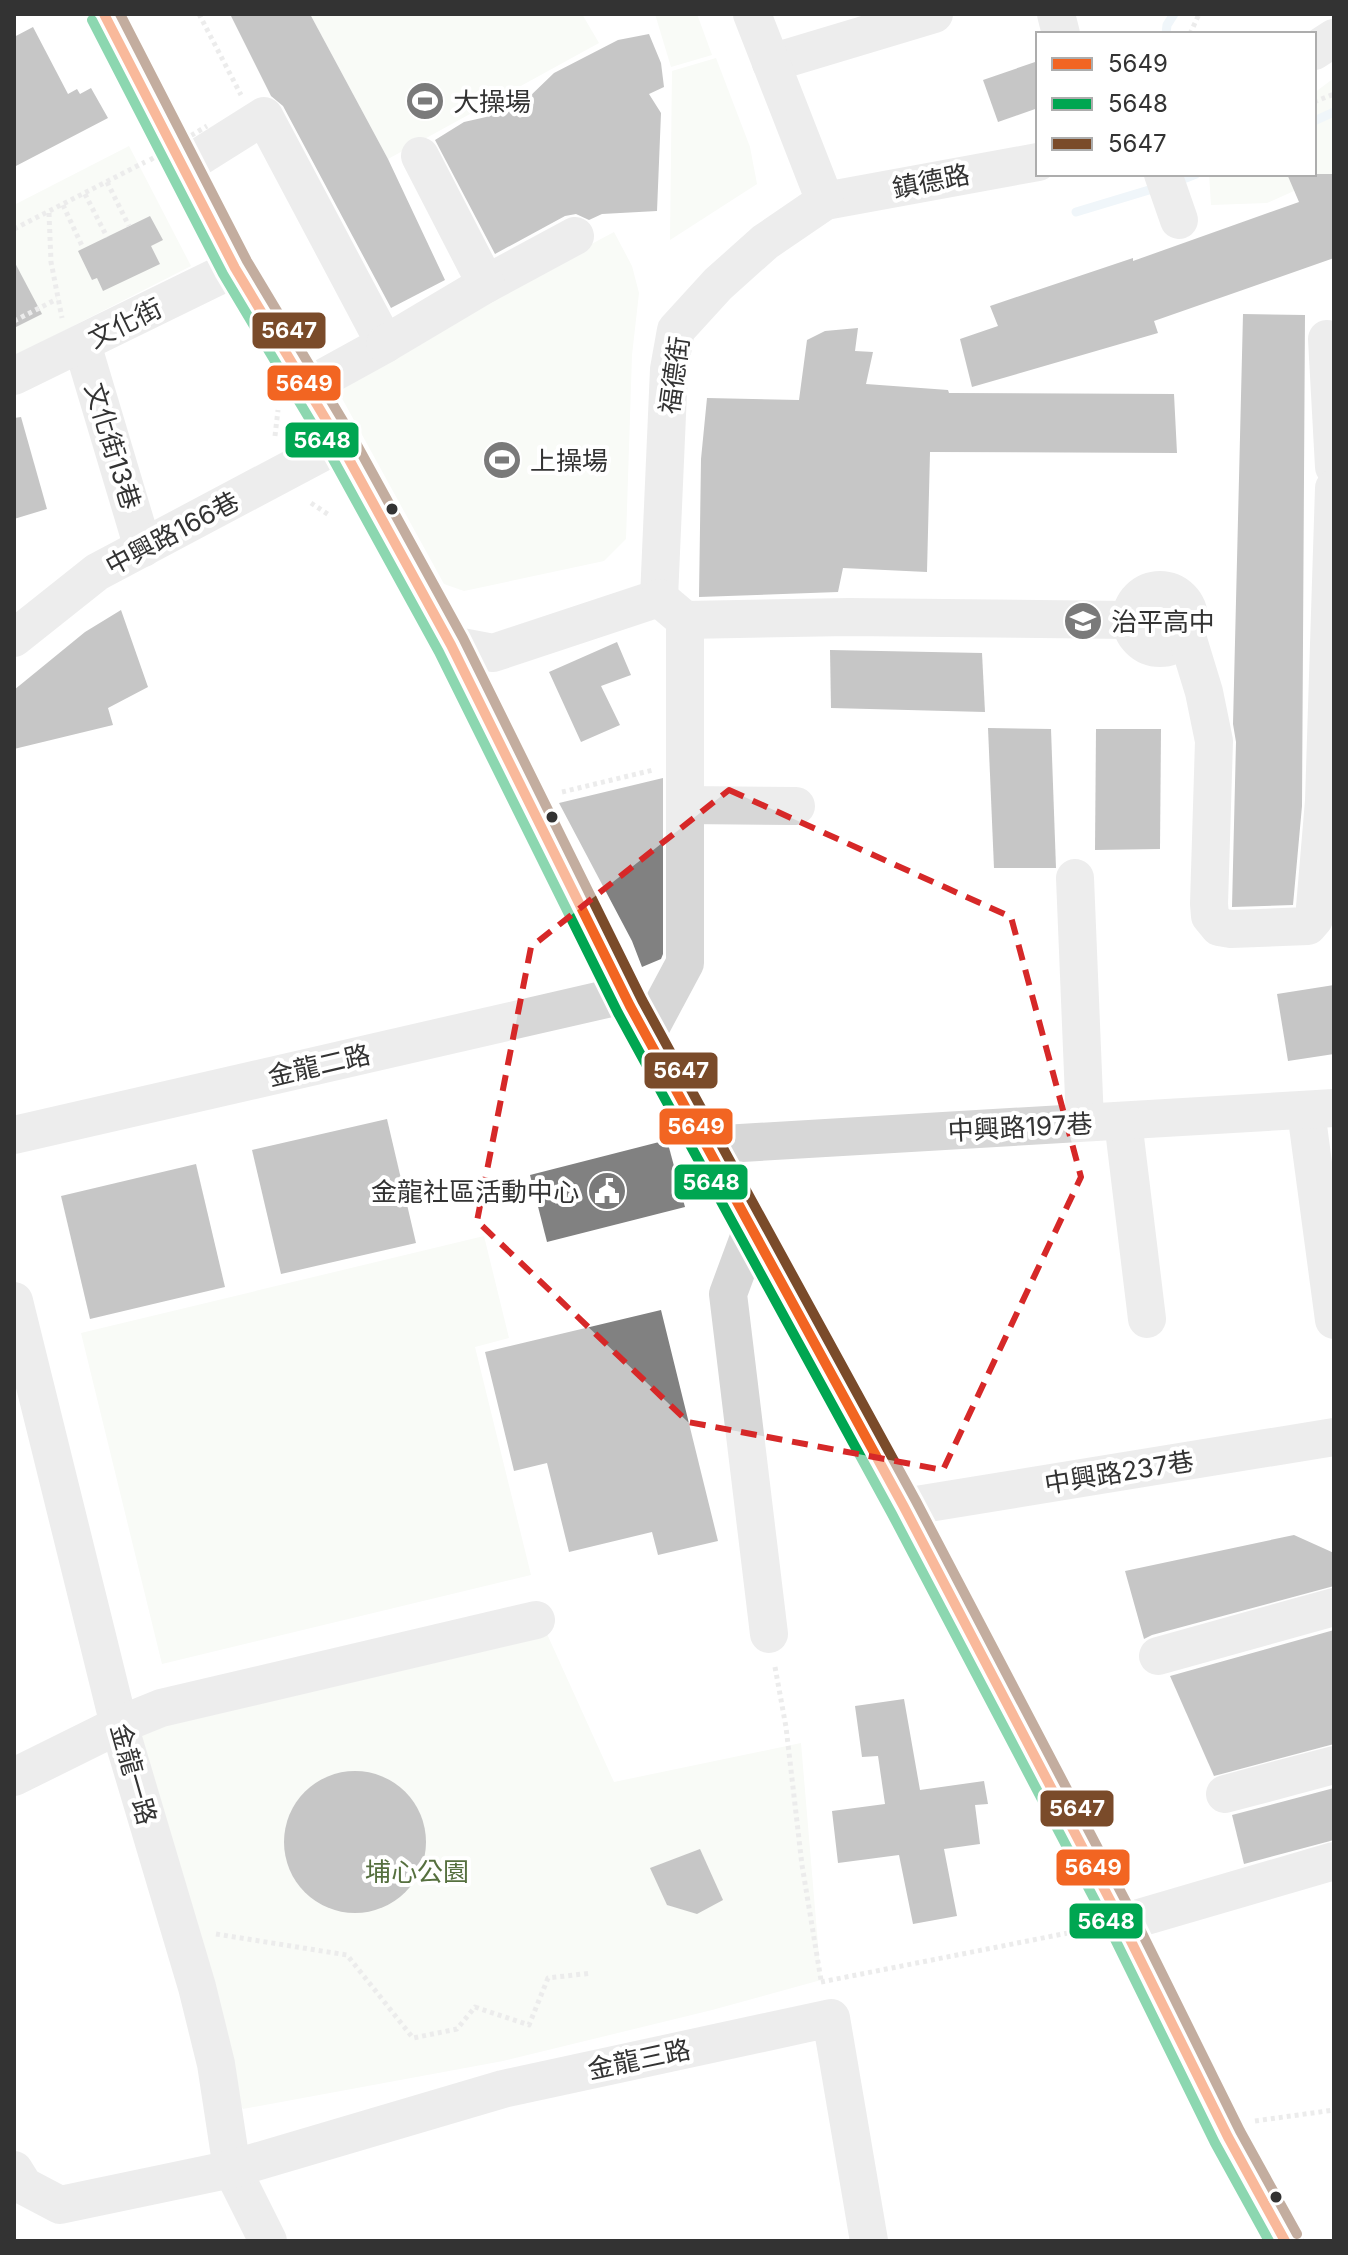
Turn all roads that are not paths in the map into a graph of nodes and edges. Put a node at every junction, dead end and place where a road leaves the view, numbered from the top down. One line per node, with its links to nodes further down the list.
1 (104, 14): 9 (street)
2 (752, 14): 6 (street)
3 (934, 14): 6 (street)
4 (1334, 38): 5 (street)
5 (1316, 50)
6 (771, 63): 10 (street)
7 (1032, 155): 10 (street, 鎮德路)
8 (420, 156): 13 (street)
9 (159, 163): 12 (street); 16 (street)
10 (825, 201): 23 (street, 福德街)
11 (575, 236): 13 (street)
12 (235, 268): 14 (street, 文化街); 18 (street)
13 (486, 284): 16 (street)
14 (73, 335): 17 (street, 文化街); 22 (street, 文化街13巷)
15 (1327, 339): 20 (street)
16 (385, 344): 18 (street)
17 (14, 376)
18 (305, 388): 19 (street)
19 (340, 443): 22 (street, 中興路166巷); 25 (street)
20 (1334, 467)
21 (1334, 488): 23 (street)
22 (143, 548): 24 (street, 中興路166巷)
23 (672, 609): 25 (street); 26 (street)
24 (14, 638)
25 (451, 645): 29 (street)
26 (685, 805): 27 (street); 30 (street)
27 (796, 806)
28 (1075, 878): 33 (street)
29 (624, 995): 30 (street); 34 (street, 金龍二路)
30 (646, 1036): 35 (street)
31 (1320, 1109): 32 (street, 中興路197巷); 39 (street)
32 (1123, 1121): 33 (street, 中興路197巷); 38 (street)
33 (1085, 1122): 35 (street, 中興路197巷)
34 (14, 1135)
35 (707, 1145): 36 (street)
36 (752, 1229): 41 (street); 44 (street)
37 (14, 1301): 46 (street, 金龍一路)
38 (1147, 1319)
39 (1334, 1320)
40 (1334, 1437): 41 (street, 中興路237巷)
41 (904, 1507): 51 (street)
42 (1334, 1607): 45 (street)
43 (536, 1620): 46 (street)
44 (769, 1634)
45 (1158, 1656)
46 (119, 1725): 48 (street); 52 (street, 金龍一路)
47 (1334, 1765): 49 (street)
48 (14, 1777)
49 (1225, 1794)
50 (1334, 1861): 51 (street)
51 (1122, 1923): 56 (street)
52 (232, 2169): 53 (street, 金龍三路); 54 (street, 金龍一路); 55 (street, 金龍三路)
53 (17, 2183)
54 (268, 2241)
55 (869, 2241)
56 (1285, 2241)

